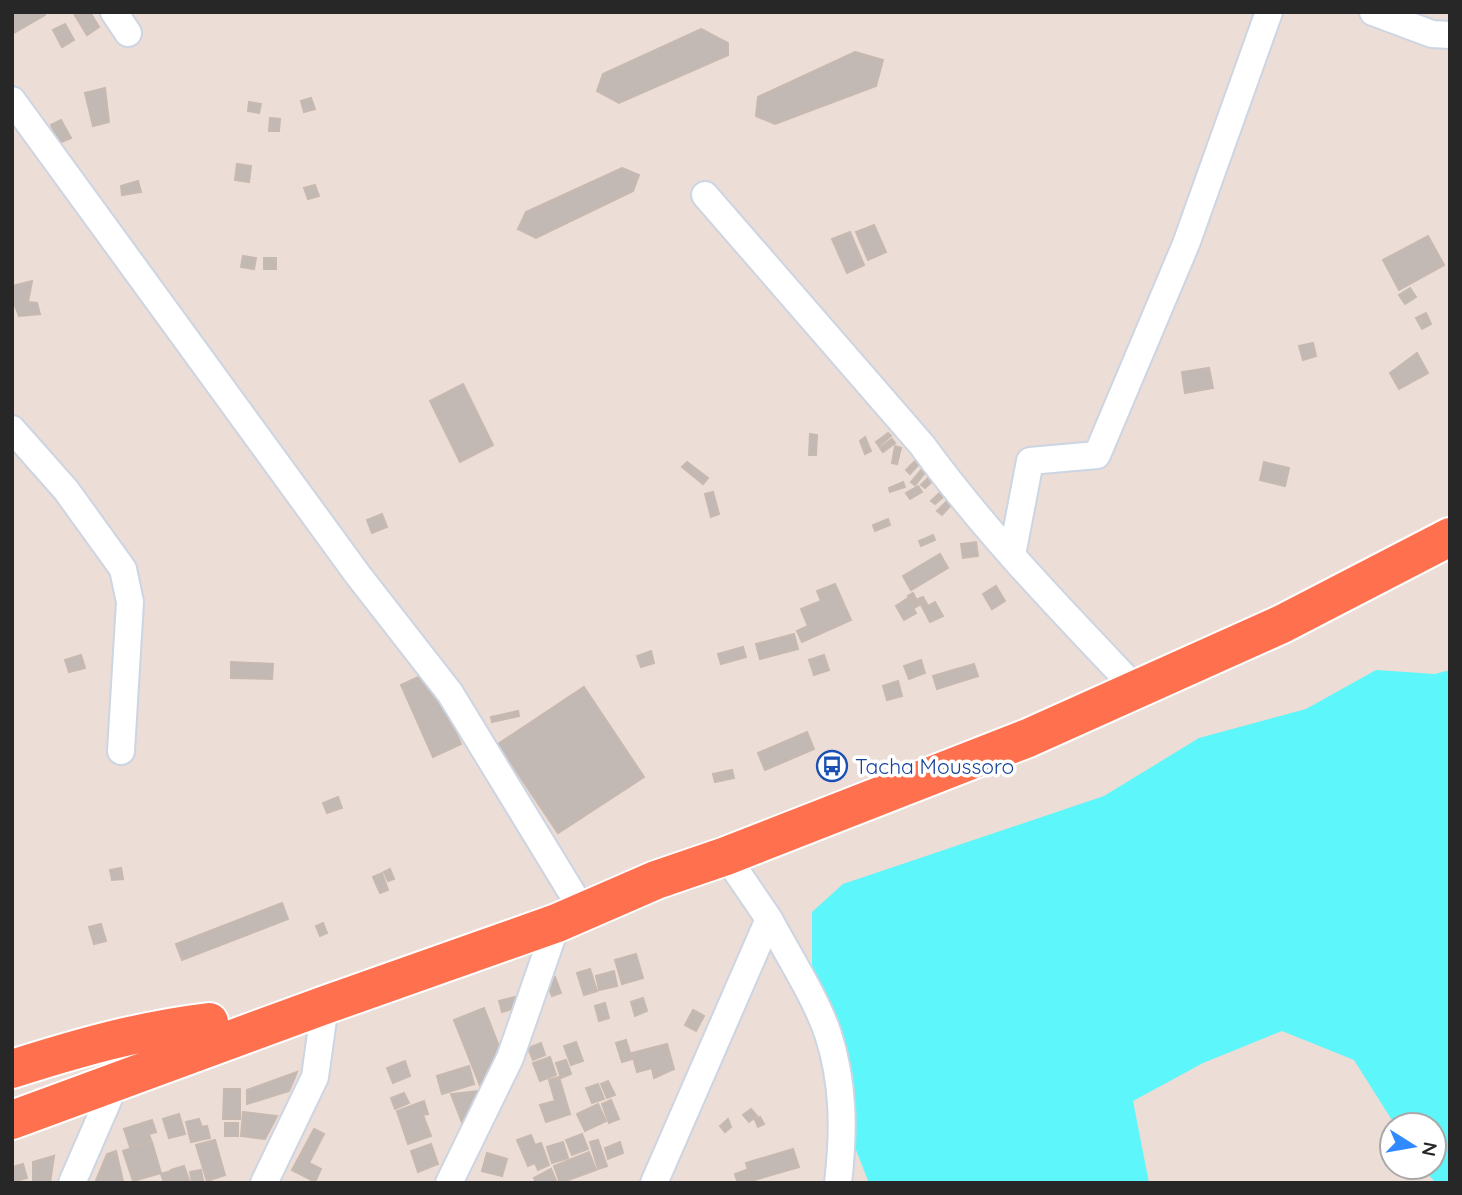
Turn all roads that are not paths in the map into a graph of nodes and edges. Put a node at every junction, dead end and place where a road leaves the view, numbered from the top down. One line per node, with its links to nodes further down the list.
1 (1269, 12): 8 (street)
2 (1373, 12): 3 (street)
3 (1450, 35)
4 (12, 100): 12 (street)
5 (705, 195): 8 (street)
6 (12, 429): 10 (street)
7 (1450, 537): 9 (highway)
8 (1012, 555): 9 (street)
9 (1138, 691): 11 (highway)
10 (121, 751)
11 (726, 856): 12 (highway); 13 (street)
12 (566, 911): 14 (highway); 15 (highway); 19 (street)
13 (769, 919): 22 (street); 23 (street)
14 (325, 1005): 17 (highway); 21 (street)
15 (209, 1022): 16 (highway); 18 (highway)
16 (12, 1069)
17 (118, 1089): 18 (highway); 20 (street)
18 (13, 1121)
19 (459, 1179)
20 (72, 1183)
21 (264, 1183)
22 (654, 1183)
23 (838, 1183)

